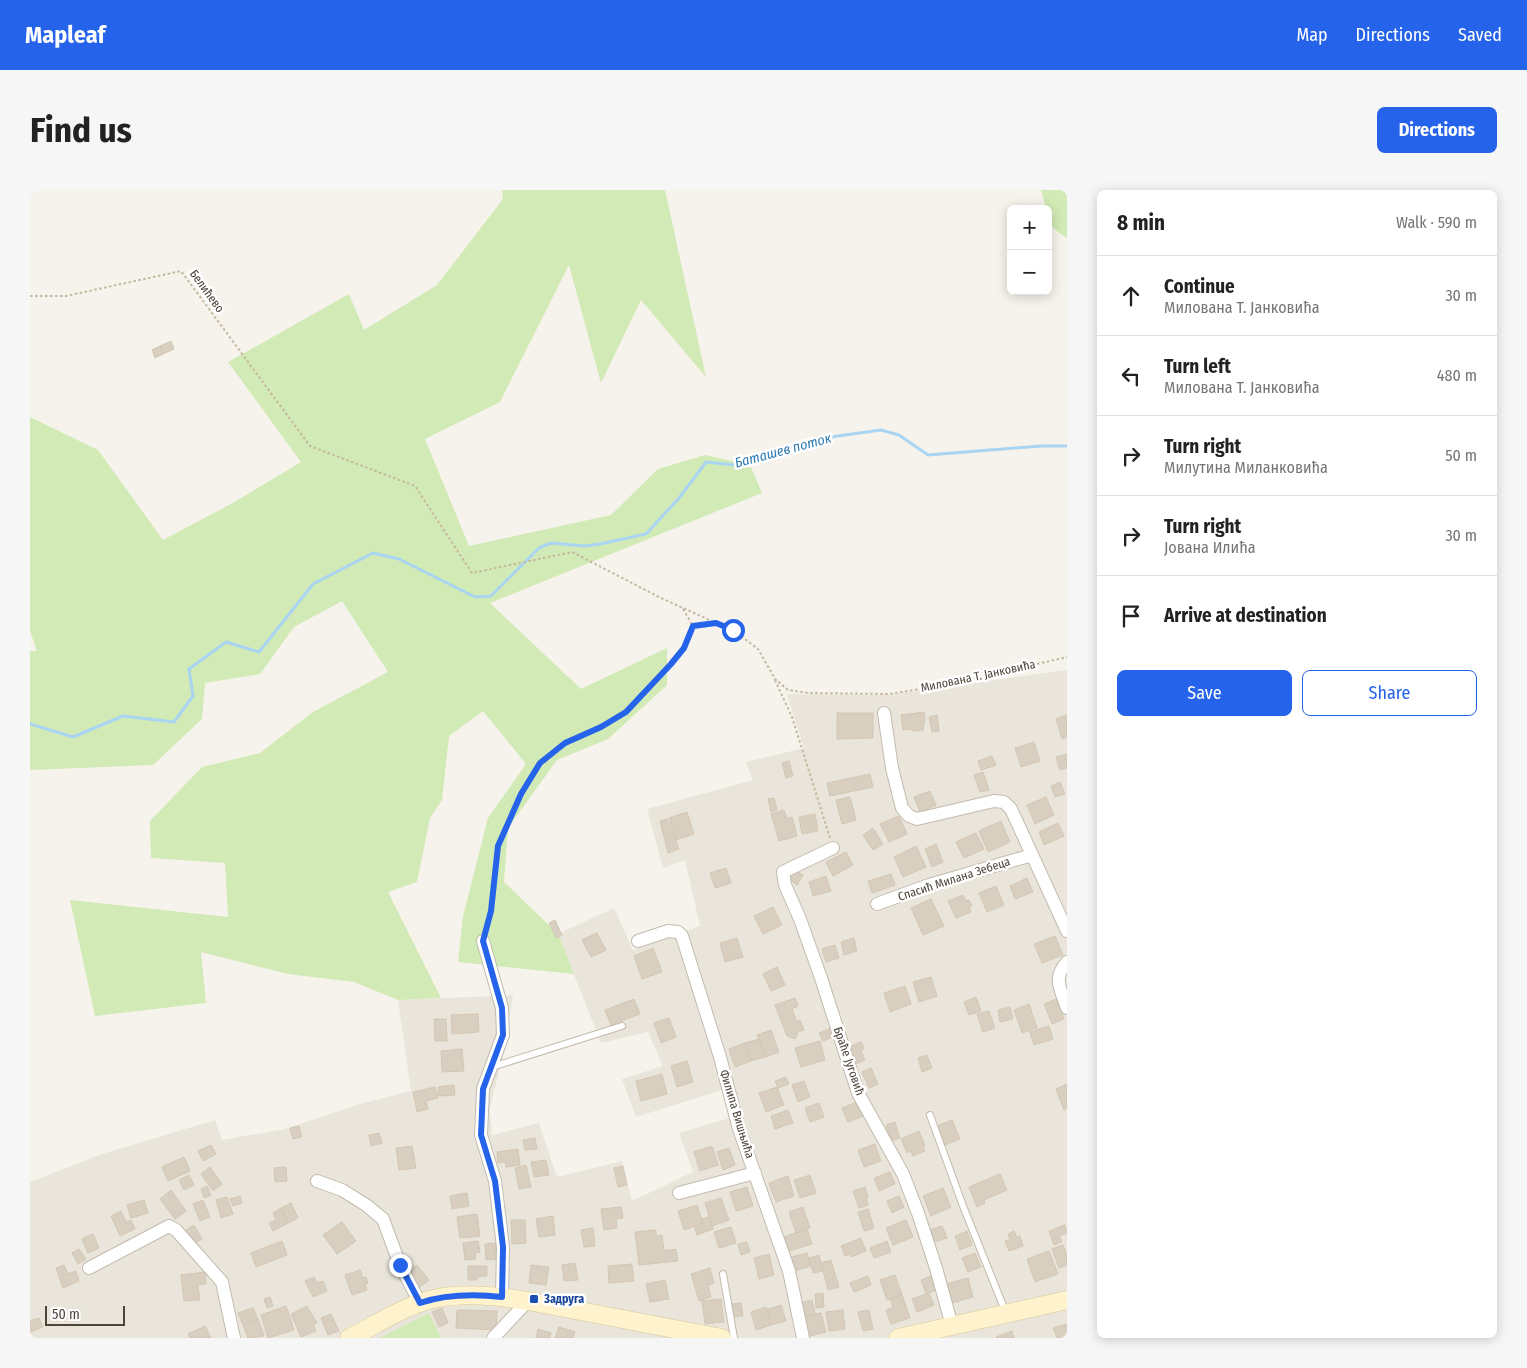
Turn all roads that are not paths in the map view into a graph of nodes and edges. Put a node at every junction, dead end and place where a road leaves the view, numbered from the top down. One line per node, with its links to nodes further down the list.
1 (884, 714): 3 (street)
2 (833, 848): 23 (street, Браће Југовић)
3 (1032, 855): 4 (street, Спасић Милана Зебеца); 5 (street)
4 (878, 904)
5 (1067, 931)
6 (483, 941): 11 (street)
7 (638, 941): 13 (street, Филипа Вишњића)
8 (1067, 962): 9 (street)
9 (1067, 1008)
10 (622, 1026): 11 (lane)
11 (491, 1067): 18 (street)
12 (930, 1115): 22 (lane)
13 (756, 1173): 15 (street); 29 (street, Филипа Вишњића)
14 (317, 1181): 21 (street)
15 (679, 1193)
16 (89, 1268): 24 (street)
17 (723, 1274): 28 (lane)
18 (502, 1297): 20 (street); 21 (street)
19 (1067, 1300): 22 (street)
20 (528, 1301): 26 (street); 27 (street)
21 (420, 1303): 25 (street)
22 (1007, 1314): 23 (street)
23 (952, 1326): 30 (street)
24 (234, 1338)
25 (349, 1338)
26 (493, 1338)
27 (722, 1338)
28 (734, 1338)
29 (803, 1338)
30 (898, 1338)

